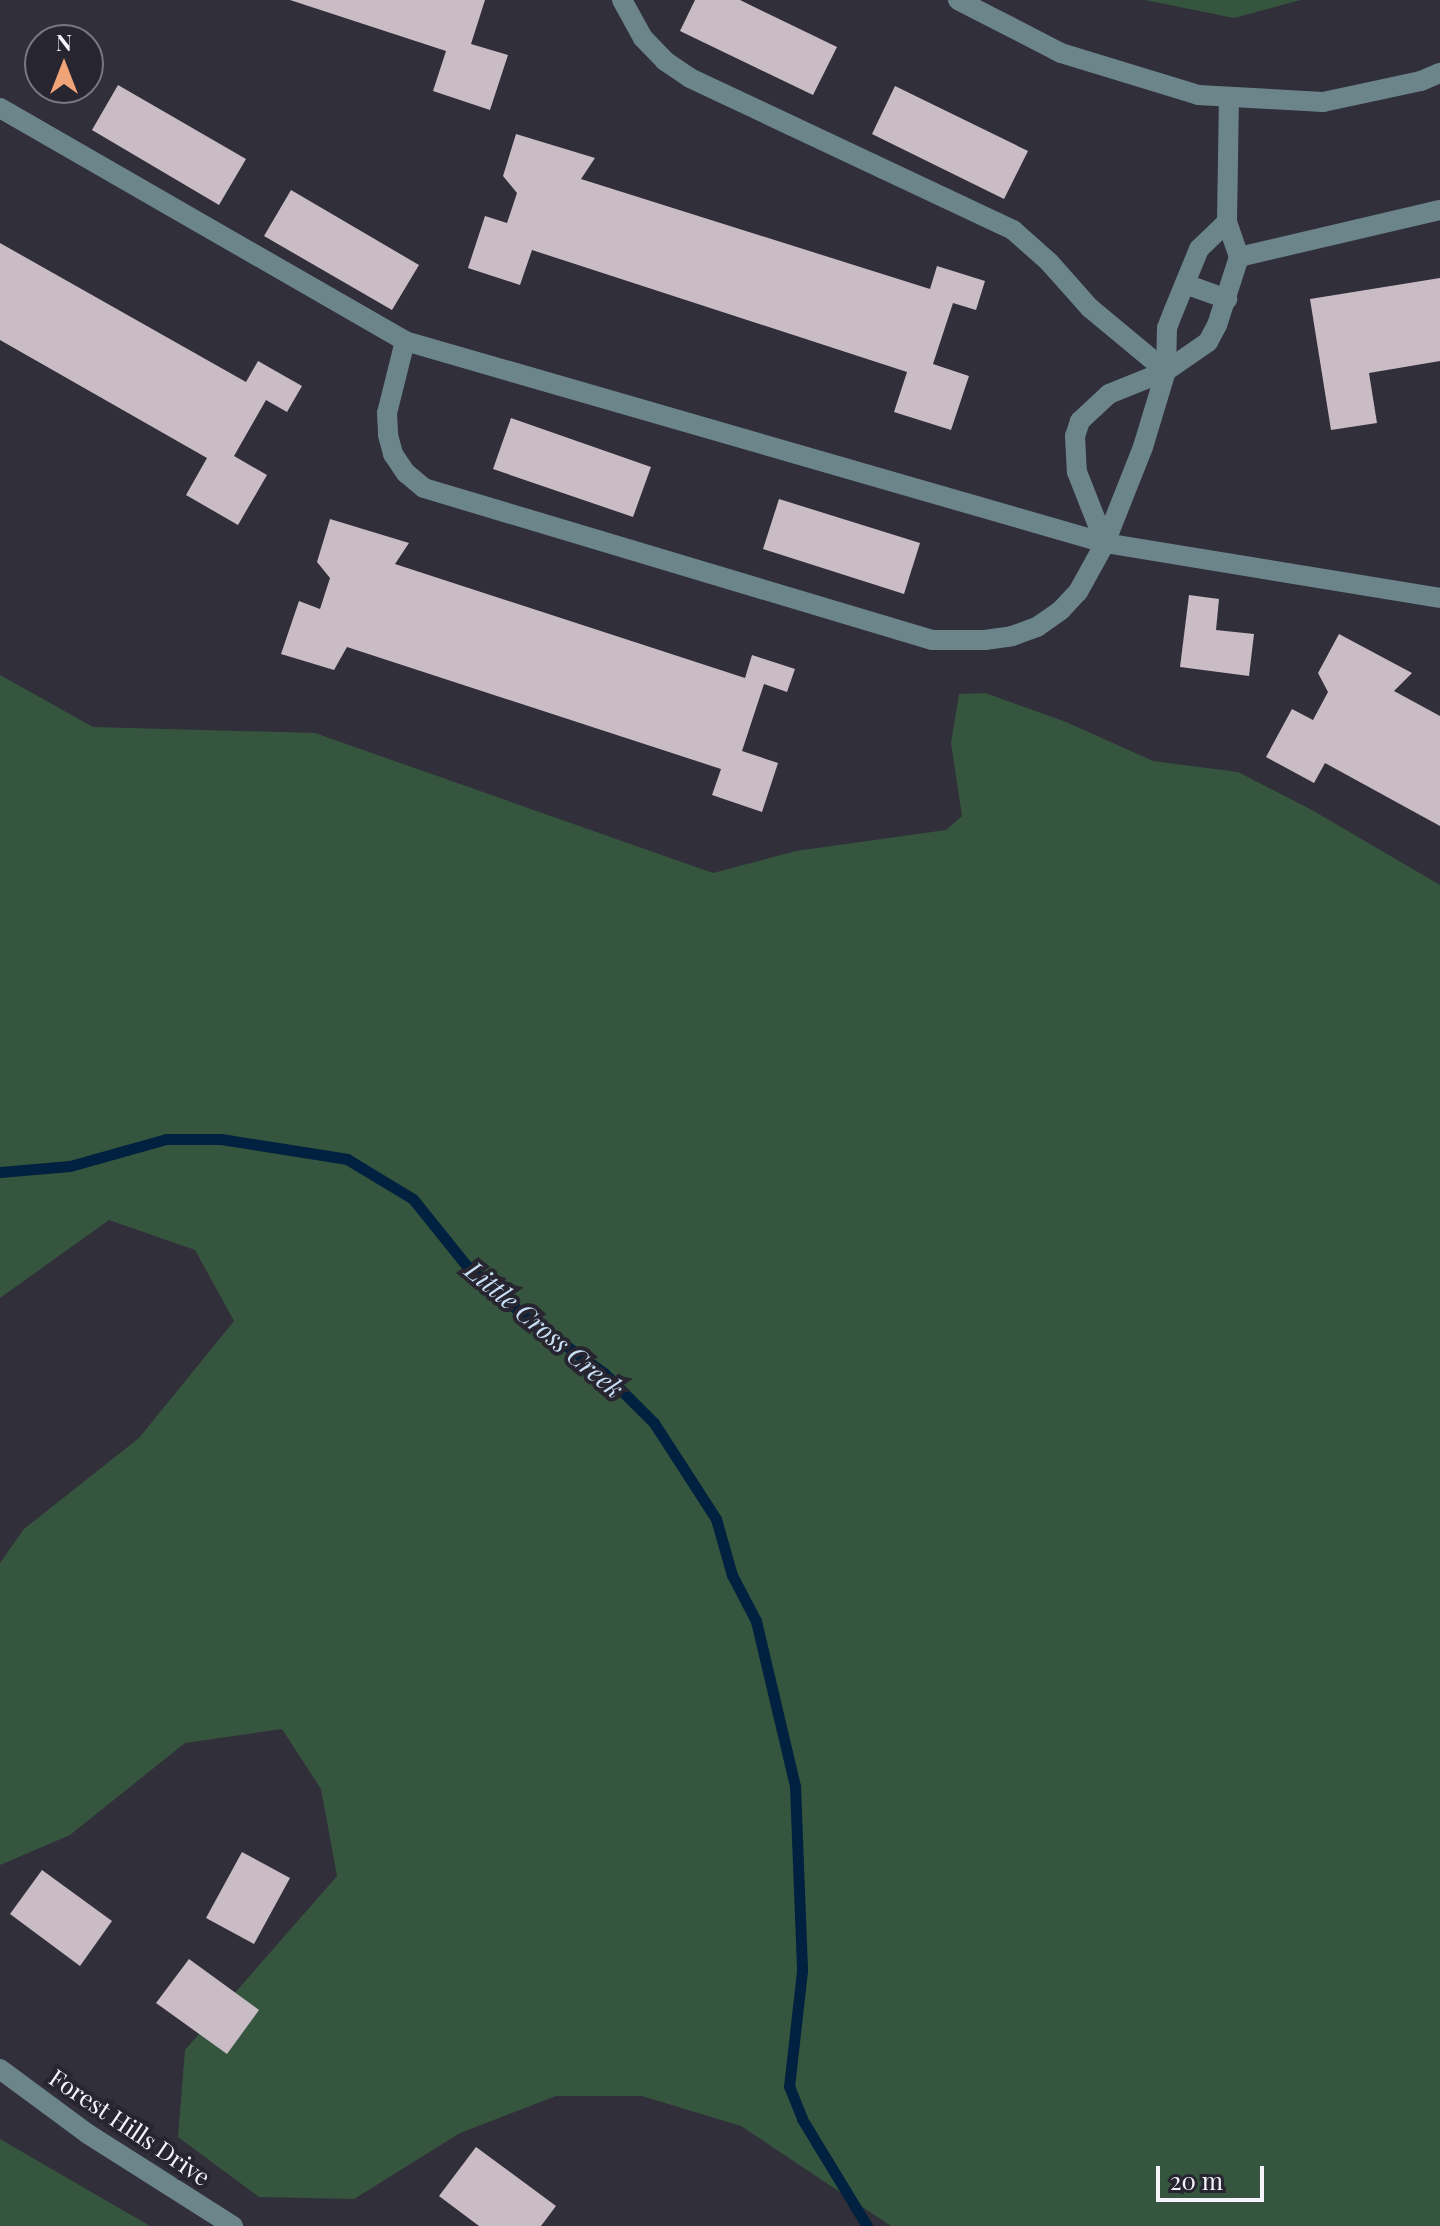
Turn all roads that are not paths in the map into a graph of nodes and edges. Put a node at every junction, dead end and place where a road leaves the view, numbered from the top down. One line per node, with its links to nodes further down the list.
1 (622, 0): 12 (street)
2 (958, 0): 4 (street)
3 (1440, 73): 4 (street)
4 (1229, 97): 7 (street)
5 (0, 108): 11 (street)
6 (1440, 210): 8 (street)
7 (1227, 222): 8 (street); 9 (street)
8 (1239, 257): 10 (street)
9 (1185, 284): 10 (street); 12 (street)
10 (1227, 299): 12 (street)
11 (405, 341): 13 (street); 13 (street)
12 (1166, 371): 13 (street); 13 (street)
13 (1105, 543): 14 (street)
14 (1440, 598)
15 (0, 2069): 16 (street, Forest Hills Drive)
16 (233, 2226)

